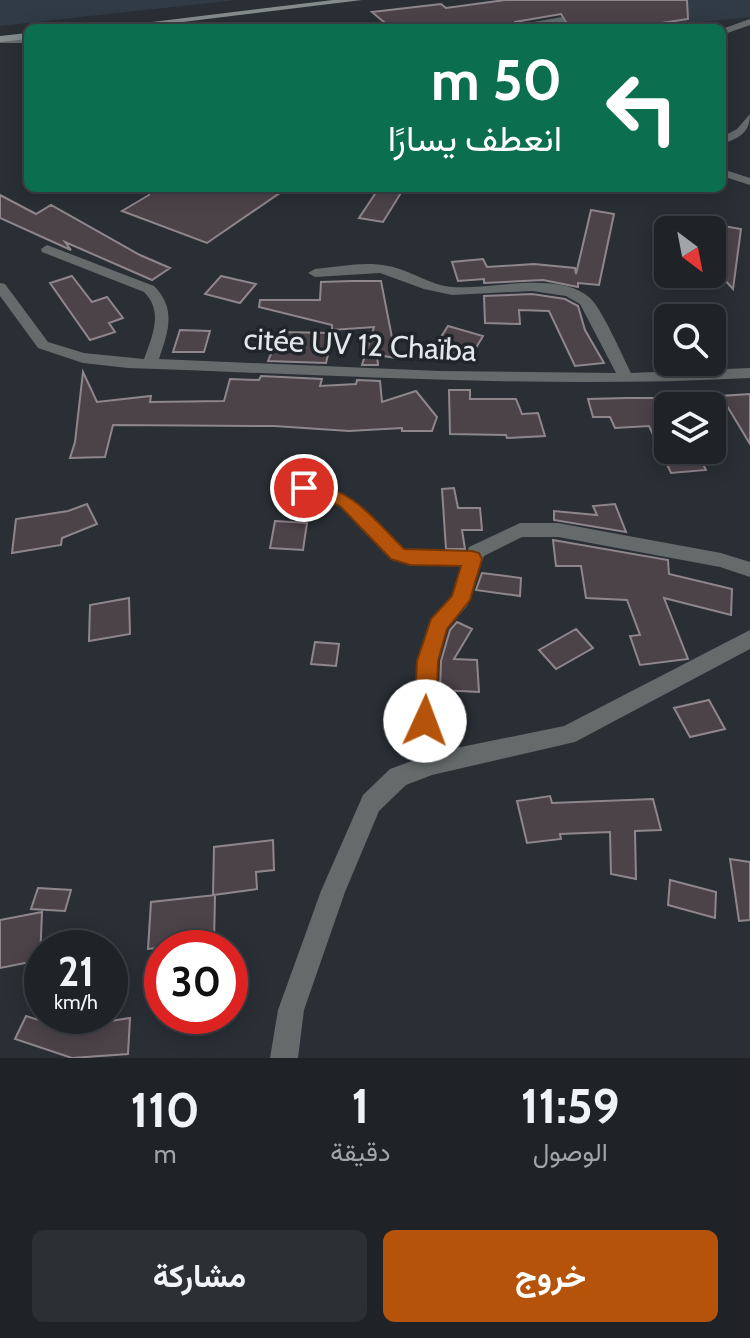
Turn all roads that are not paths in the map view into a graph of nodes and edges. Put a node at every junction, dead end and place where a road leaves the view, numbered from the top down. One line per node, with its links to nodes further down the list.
1 (357, 0): 4 (street)
2 (562, 20): 5 (street)
3 (750, 22): 6 (street)
4 (161, 24)
5 (539, 24)
6 (726, 31)
7 (24, 38): 8 (street)
8 (0, 40)
9 (750, 117): 10 (street)
10 (726, 139)
11 (726, 173): 13 (street)
12 (726, 174): 14 (street)
13 (750, 174)
14 (750, 182)
15 (47, 249): 18 (street)
16 (315, 273): 20 (street)
17 (0, 287): 18 (street, citée UV 12 Chaïba)
18 (150, 363): 20 (street, citée UV 12 Chaïba)
19 (750, 373): 20 (street, citée UV 12 Chaïba)
20 (626, 378)
21 (304, 488): 22 (street)
22 (472, 559): 23 (street); 25 (street)
23 (750, 570)
24 (750, 639): 25 (street)
25 (432, 764): 26 (street)
26 (284, 1058)

